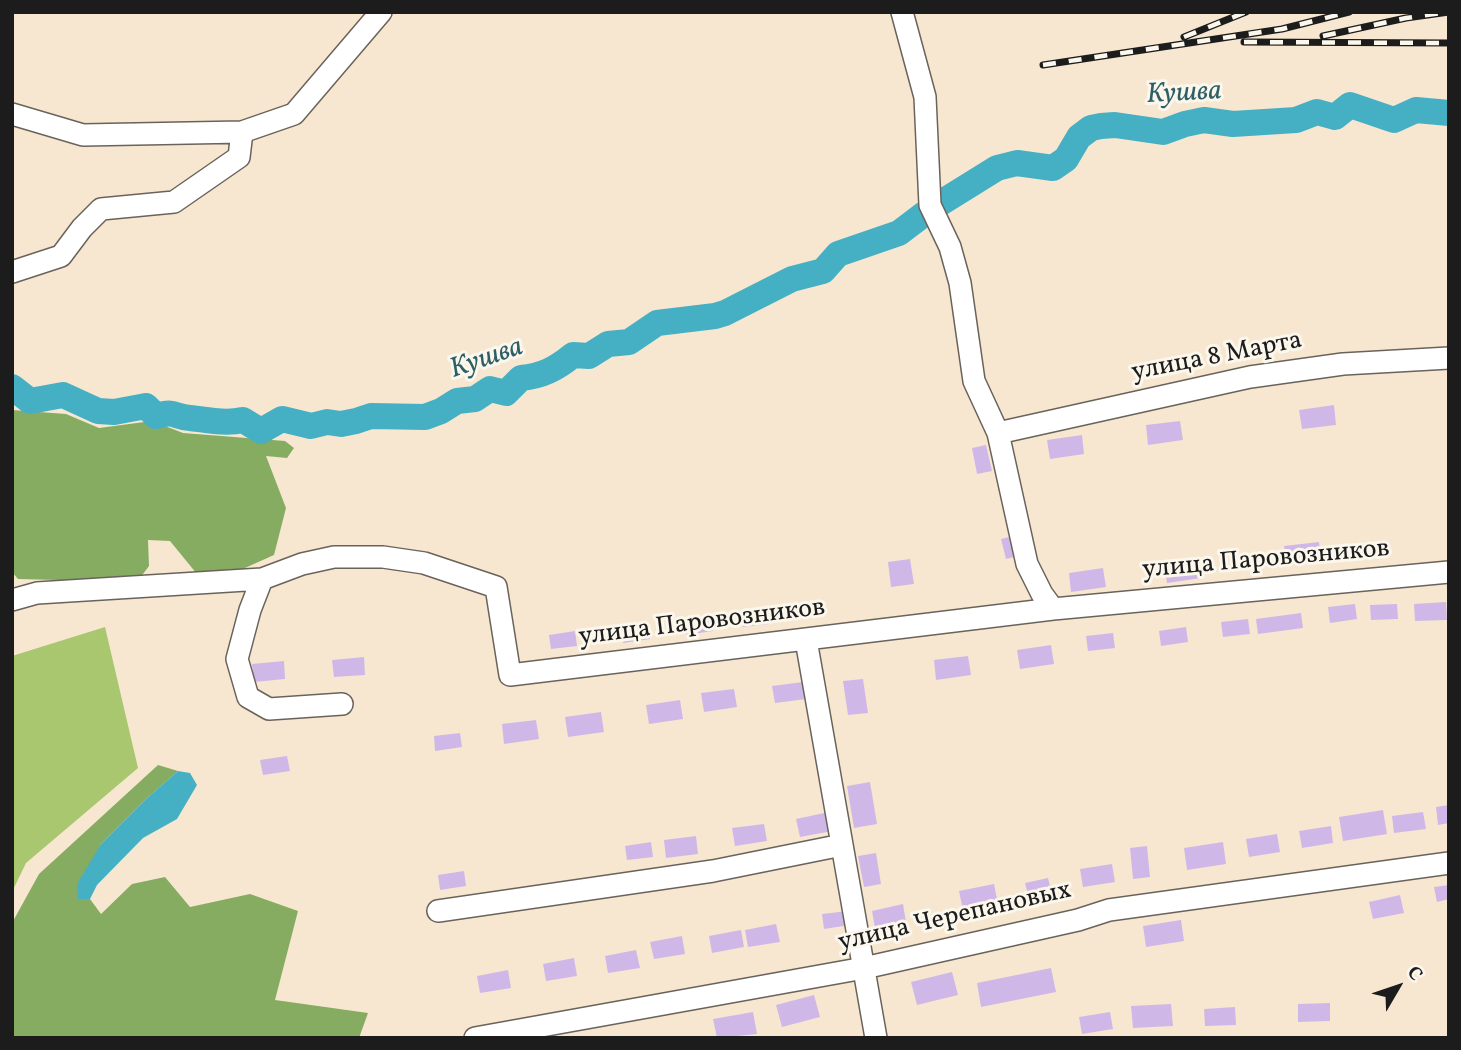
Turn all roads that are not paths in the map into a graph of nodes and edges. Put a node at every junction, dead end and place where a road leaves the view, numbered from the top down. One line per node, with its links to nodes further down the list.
1 (381, 12): 4 (street)
2 (902, 12): 7 (street)
3 (12, 114): 4 (street)
4 (242, 132): 5 (street)
5 (12, 272)
6 (1449, 358): 7 (street, улица 8 Марта)
7 (998, 433): 11 (street)
8 (1449, 572): 11 (street, улица Паровозников)
9 (262, 579): 10 (street); 12 (street, улица Паровозников); 13 (street)
10 (12, 600)
11 (1053, 609): 12 (street, улица Паровозников)
12 (806, 640): 14 (street)
13 (342, 704)
14 (842, 845): 16 (street); 17 (street)
15 (1449, 863): 17 (street, улица Черепановых)
16 (438, 911)
17 (864, 968): 18 (street, улица Черепановых); 19 (street)
18 (475, 1038)
19 (876, 1038)

